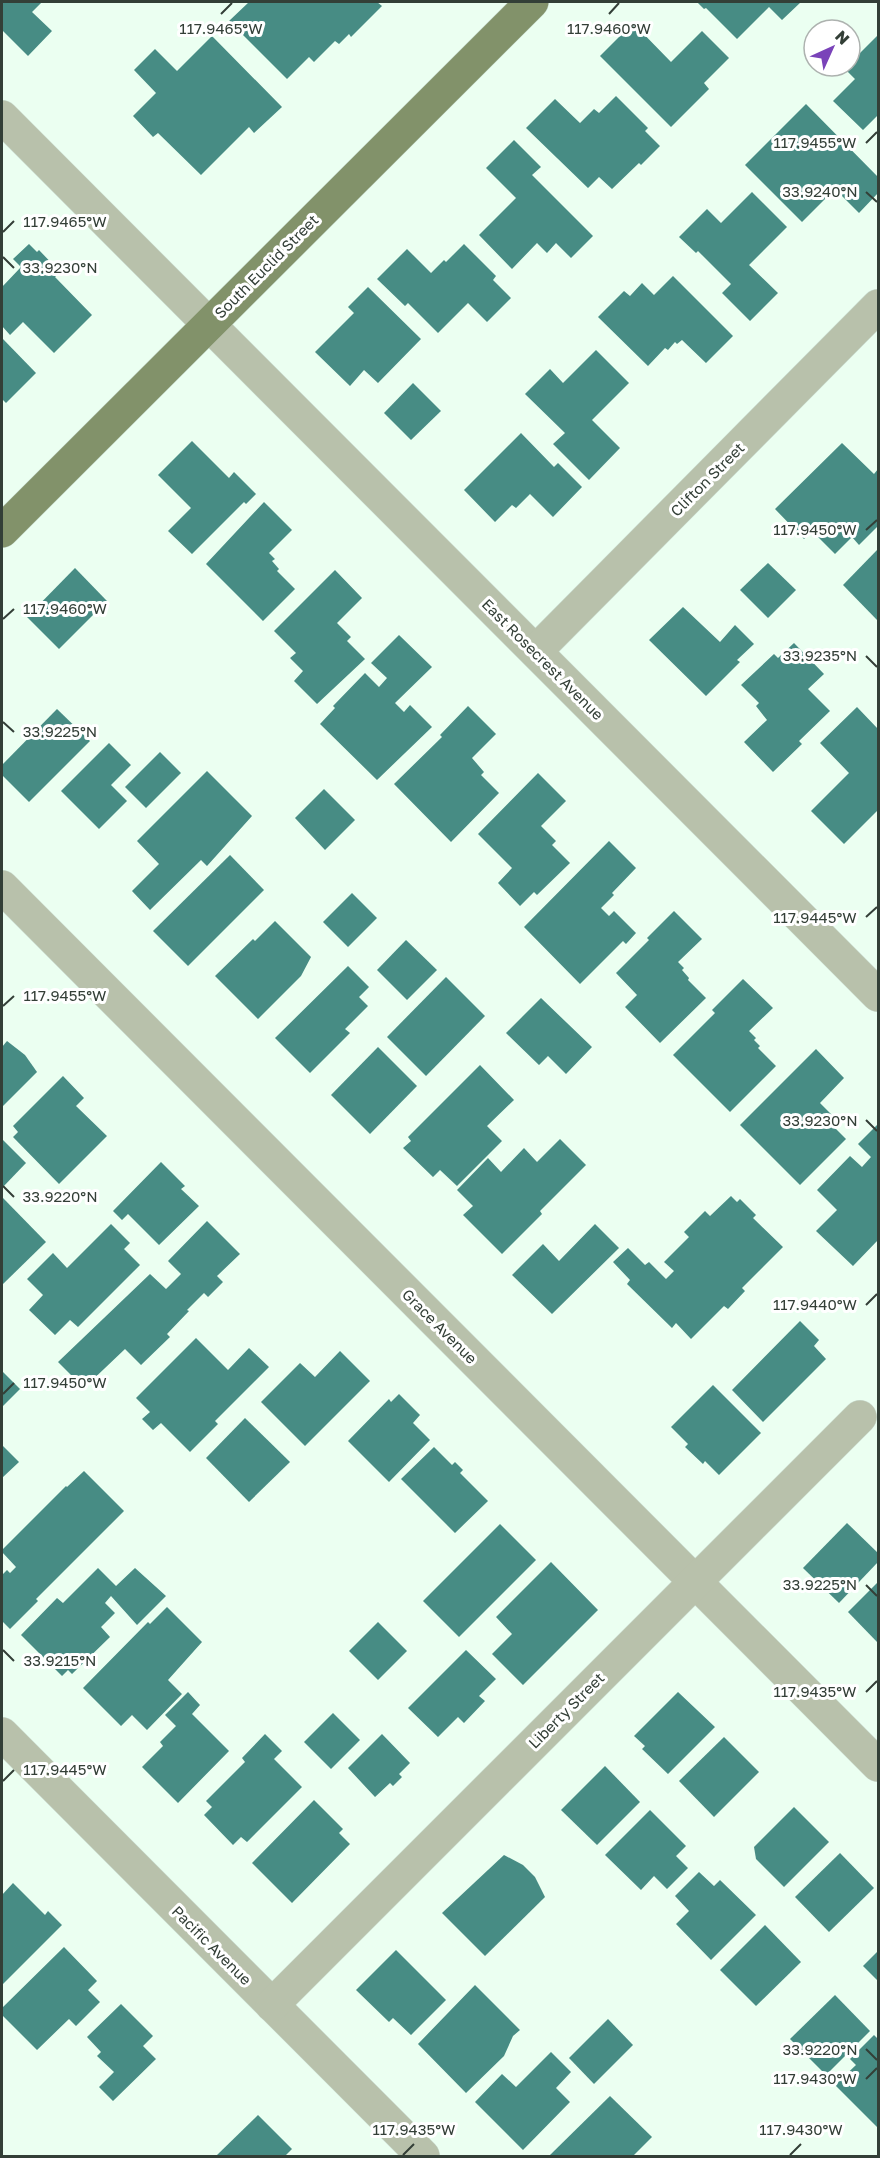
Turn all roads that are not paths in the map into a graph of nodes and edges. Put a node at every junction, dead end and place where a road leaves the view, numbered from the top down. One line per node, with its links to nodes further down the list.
1 (532, 2): 4 (main road, South Euclid Street)
2 (2, 117): 4 (street, East Rosecrest Avenue)
3 (875, 316): 6 (street, Clifton Street)
4 (208, 323): 5 (main road, South Euclid Street); 6 (street, East Rosecrest Avenue)
5 (2, 531)
6 (536, 651): 8 (street, East Rosecrest Avenue)
7 (2, 887): 10 (street, Grace Avenue)
8 (879, 995)
9 (860, 1417): 10 (street, Liberty Street)
10 (694, 1581): 12 (street, Grace Avenue); 13 (street, Liberty Street)
11 (2, 1734): 13 (street, Pacific Avenue)
12 (879, 1764)
13 (272, 2005): 14 (street, Pacific Avenue)
14 (423, 2157)

